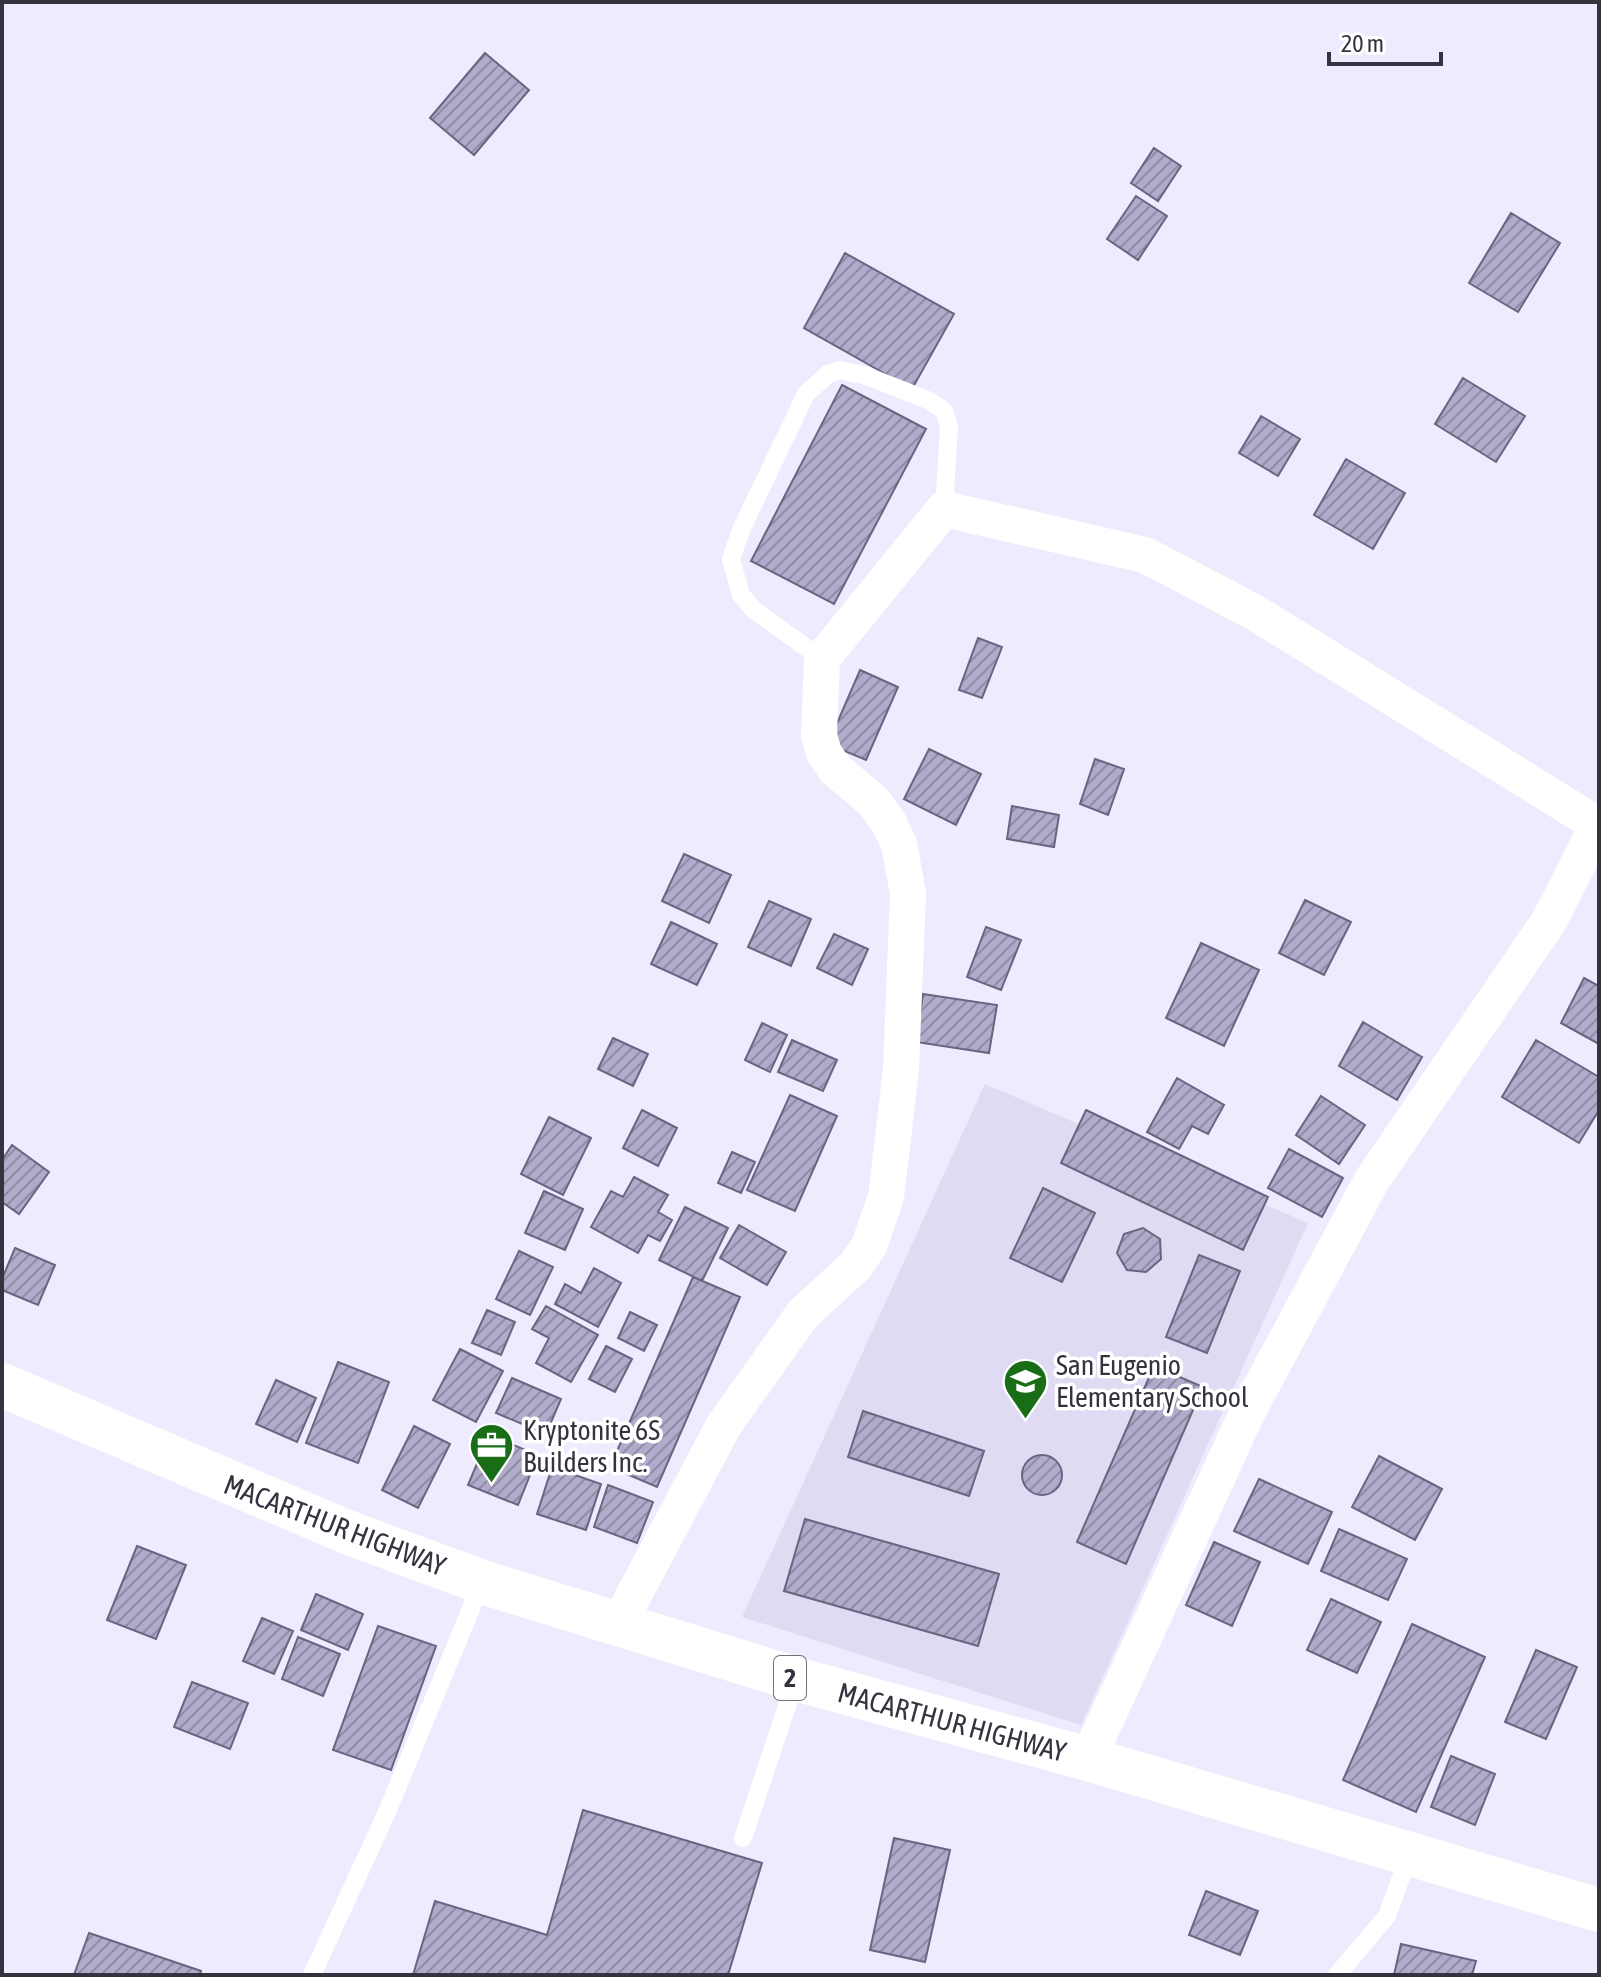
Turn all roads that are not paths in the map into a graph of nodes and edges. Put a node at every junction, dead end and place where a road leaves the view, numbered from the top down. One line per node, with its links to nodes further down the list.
1 (944, 509): 2 (street); 2 (lane); 3 (street)
2 (822, 659): 6 (street)
3 (1598, 824): 8 (street)
4 (2, 1385): 5 (highway, MACARTHUR HIGHWAY / 2)
5 (482, 1582): 6 (highway, MACARTHUR HIGHWAY / 2); 12 (lane)
6 (619, 1623): 7 (highway, MACARTHUR HIGHWAY / 2)
7 (796, 1679): 8 (highway, MACARTHUR HIGHWAY / 2); 9 (lane)
8 (1088, 1759): 10 (highway, MACARTHUR HIGHWAY / 2)
9 (743, 1838)
10 (1409, 1855): 11 (highway, MACARTHUR HIGHWAY / 2); 13 (lane)
11 (1599, 1910)
12 (312, 1975)
13 (1337, 1975)

